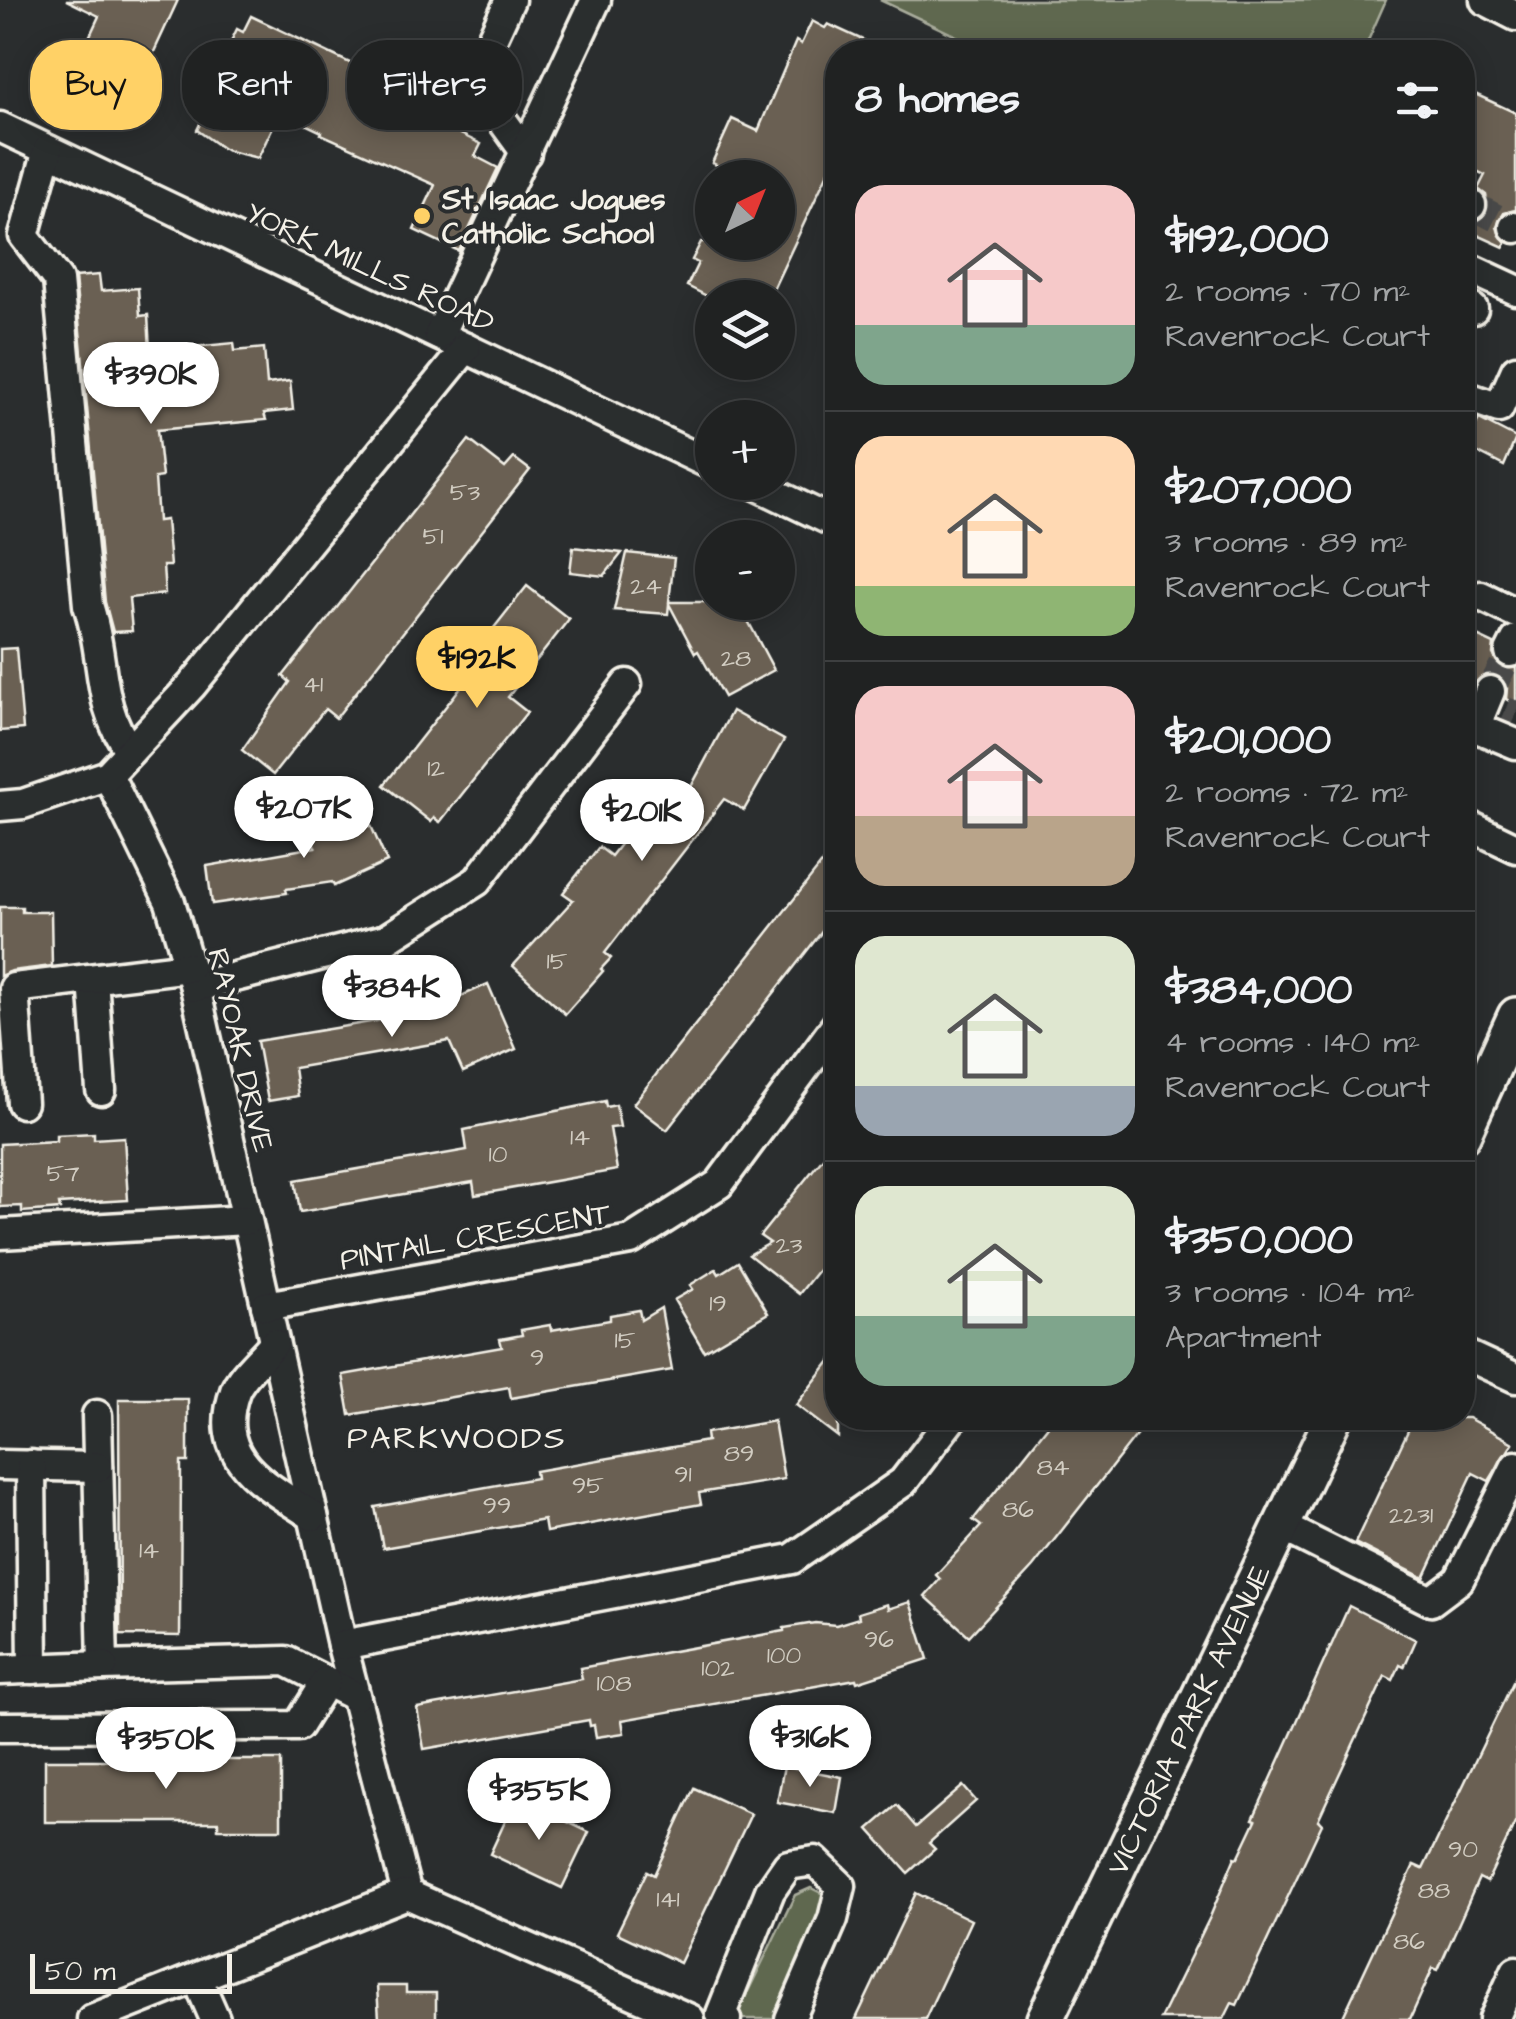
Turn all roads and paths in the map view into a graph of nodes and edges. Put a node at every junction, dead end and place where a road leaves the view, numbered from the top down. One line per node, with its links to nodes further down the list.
1 (510, 0): 7 (street)
2 (596, 0): 7 (street)
3 (1485, 0): 4 (street)
4 (1516, 16)
5 (0, 127): 6 (street, YORK MILLS ROAD)
6 (48, 150): 8 (street); 11 (street, YORK MILLS ROAD)
7 (526, 153): 11 (street)
8 (12, 237): 24 (street)
9 (1475, 272): 10 (street)
10 (1516, 290)
11 (438, 335): 12 (street, YORK MILLS ROAD)
12 (466, 348): 16 (street, YORK MILLS ROAD); 24 (street)
13 (1516, 370): 15 (street)
14 (1475, 400): 15 (street)
15 (1507, 411)
16 (695, 457)
17 (788, 500): 18 (street)
18 (825, 518)
19 (1481, 596): 20 (street)
20 (1516, 612)
21 (628, 684): 29 (street)
22 (1484, 711): 23 (street)
23 (1516, 744)
24 (130, 751): 25 (street)
25 (108, 775): 26 (street); 29 (street, RAYOAK DRIVE)
26 (0, 806)
27 (1475, 828): 28 (street)
28 (1516, 848)
29 (192, 977): 30 (street); 37 (street, RAYOAK DRIVE)
30 (93, 979): 31 (street); 34 (street)
31 (7, 988): 35 (street)
32 (1516, 1016): 36 (main road)
33 (825, 1041): 39 (street, PINTAIL CRESCENT)
34 (101, 1090)
35 (22, 1103)
36 (1475, 1106)
37 (247, 1220): 38 (street); 39 (street, RAYOAK DRIVE)
38 (0, 1234)
39 (266, 1306): 40 (street, RAYOAK DRIVE)
40 (274, 1344): 50 (street, RAYOAK DRIVE); 50 (street)
41 (1475, 1359): 42 (street)
42 (1516, 1378)
43 (97, 1415): 48 (street)
44 (943, 1430): 52 (street)
45 (1327, 1430): 51 (main road, VICTORIA PARK AVENUE)
46 (0, 1465): 47 (street)
47 (31, 1466): 48 (street); 54 (street)
48 (98, 1466): 53 (street)
49 (1516, 1466): 51 (street)
50 (313, 1516): 52 (street, RAYOAK DRIVE)
51 (1281, 1526): 67 (main road, VICTORIA PARK AVENUE)
52 (342, 1646): 57 (street, RAYOAK DRIVE)
53 (103, 1666): 54 (street); 56 (street)
54 (33, 1669): 55 (street)
55 (0, 1670)
56 (326, 1681): 57 (street); 58 (street)
57 (356, 1696): 59 (street, RAYOAK DRIVE)
58 (0, 1727)
59 (407, 1894): 61 (street); 64 (street)
60 (1516, 1971): 68 (street)
61 (197, 1978): 62 (street); 63 (street)
62 (92, 2019)
63 (215, 2019)
64 (690, 2019)
65 (726, 2019): 66 (street)
66 (790, 2019)
67 (1046, 2019)
68 (1494, 2019)

